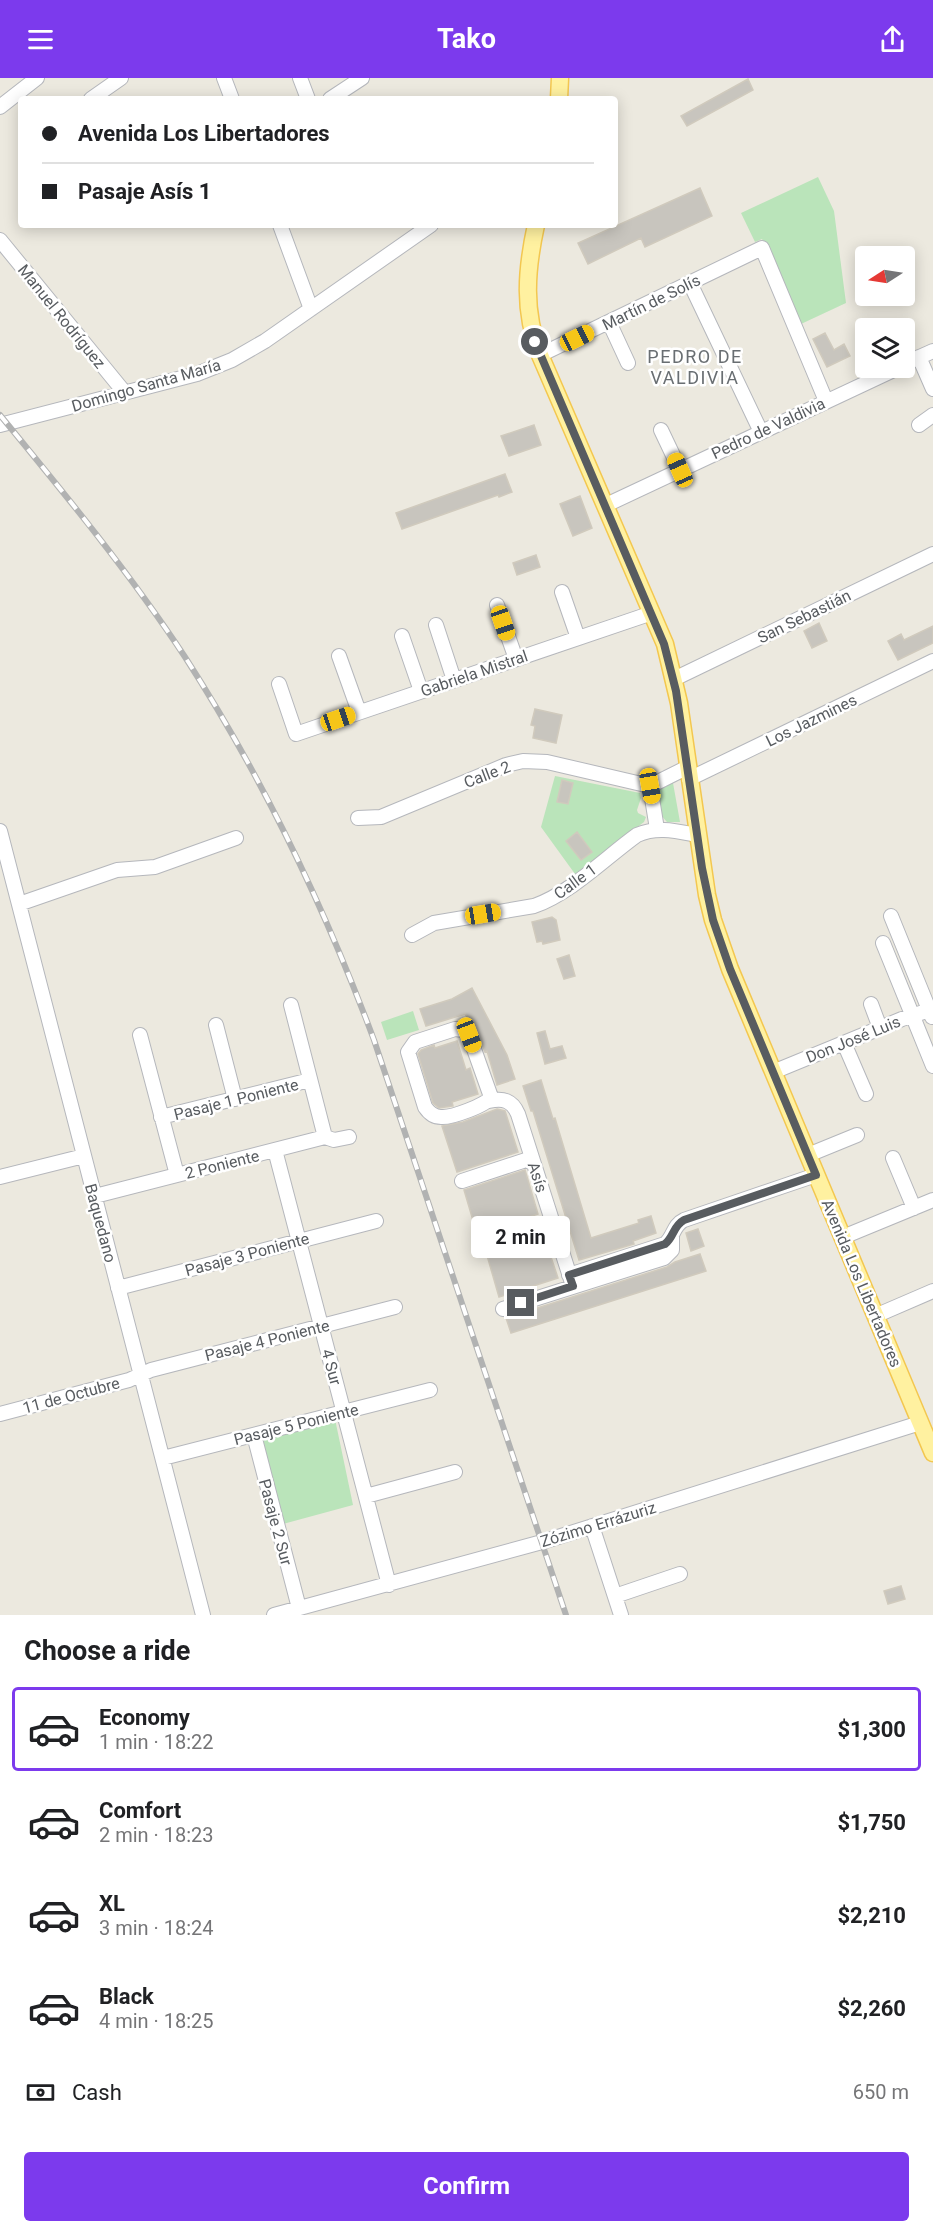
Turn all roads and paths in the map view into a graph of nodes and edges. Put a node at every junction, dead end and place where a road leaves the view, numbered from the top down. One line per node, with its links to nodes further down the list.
1 (121, 78): 7 (street)
2 (224, 78): 8 (street)
3 (300, 78): 9 (street)
4 (362, 78): 10 (street)
5 (560, 78): 11 (main road)
6 (27, 81): 12 (street)
7 (95, 96)
8 (231, 96)
9 (307, 96)
10 (335, 96)
11 (559, 96)
12 (0, 107)
13 (281, 228): 18 (street)
14 (427, 228): 18 (street, Domingo Santa María)
15 (535, 228): 21 (main road, Avenida Los Libertadores)
16 (0, 240): 27 (street, Manuel Rodríguez)
17 (690, 283): 19 (street, Martín de Solís); 28 (street, Martín de Solís); 33 (street)
18 (311, 309): 27 (street, Domingo Santa María)
19 (609, 322): 21 (street, Martín de Solís); 24 (street)
20 (933, 351): 22 (street)
21 (540, 355): 35 (main road, Avenida Los Libertadores)
22 (919, 357): 23 (street); 26 (street)
23 (915, 359)
24 (628, 363)
25 (876, 378): 28 (street, Pedro de Valdivia)
26 (933, 389)
27 (124, 393): 30 (street, Domingo Santa María)
28 (826, 401): 33 (street, Pedro de Valdivia)
29 (933, 416): 31 (street)
30 (0, 425)
31 (919, 425)
32 (661, 430): 34 (street)
33 (761, 432): 34 (street, Pedro de Valdivia)
34 (680, 470): 35 (street, Pedro de Valdivia)
35 (606, 505): 39 (main road, Avenida Los Libertadores)
36 (933, 554): 46 (street, San Sebastián)
37 (562, 592): 42 (street)
38 (497, 605): 44 (street)
39 (652, 612): 42 (street, Gabriela Mistral); 46 (main road, Avenida Los Libertadores)
40 (436, 625): 47 (street)
41 (402, 636): 49 (street)
42 (578, 638): 44 (street, Gabriela Mistral)
43 (339, 656): 50 (street)
44 (516, 659): 47 (street, Gabriela Mistral)
45 (933, 661): 51 (street, Los Jazmines)
46 (674, 679): 51 (main road, Avenida Los Libertadores)
47 (454, 680): 49 (street, Gabriela Mistral)
48 (279, 684): 50 (street, Gabriela Mistral)
49 (421, 691): 50 (street, Gabriela Mistral)
50 (359, 712)
51 (688, 773): 52 (street); 56 (main road, Avenida Los Libertadores)
52 (650, 786): 53 (street, Calle 2); 54 (street)
53 (358, 818)
54 (657, 829): 56 (street); 60 (street, Calle 1)
55 (0, 831): 58 (street, Baquedano)
56 (697, 835): 71 (main road, Avenida Los Libertadores)
57 (236, 838): 58 (street)
58 (19, 904): 82 (street, Baquedano)
59 (891, 916): 64 (street)
60 (412, 935)
61 (883, 943): 65 (street)
62 (871, 1004): 67 (street)
63 (291, 1005): 72 (street)
64 (932, 1013): 65 (street, Don José Luis)
65 (912, 1015): 67 (street, Don José Luis); 70 (street)
66 (216, 1025): 74 (street)
67 (880, 1028): 69 (street, Don José Luis)
68 (140, 1035): 76 (street)
69 (844, 1042): 71 (street, Don José Luis); 73 (street)
70 (933, 1066)
71 (773, 1072): 81 (main road, Avenida Los Libertadores)
72 (310, 1080): 74 (street, Pasaje 1 Poniente); 78 (street)
73 (866, 1094)
74 (235, 1099): 76 (street, Pasaje 1 Poniente)
75 (489, 1101): 75 (street); 83 (street, Asís)
76 (162, 1117): 85 (street)
77 (857, 1135): 81 (street)
78 (325, 1137): 79 (street, 2 Poniente); 80 (street, 2 Poniente)
79 (349, 1137)
80 (275, 1150): 85 (street, 2 Poniente); 95 (street, 4 Sur)
81 (808, 1155): 86 (main road, Avenida Los Libertadores)
82 (84, 1156): 87 (street); 89 (street, Baquedano)
83 (532, 1158): 88 (street); 93 (street, Asís)
84 (893, 1158): 91 (street)
85 (177, 1175): 89 (street, 2 Poniente)
86 (816, 1175): 94 (main road, Avenida Los Libertadores); 97 (street)
87 (0, 1177)
88 (462, 1181)
89 (94, 1196): 98 (street, Baquedano)
90 (933, 1200): 91 (street)
91 (914, 1208): 94 (street)
92 (376, 1221): 95 (street, Pasaje 3 Poniente)
93 (552, 1221): 96 (street); 97 (street, Asís)
94 (843, 1237): 102 (main road, Avenida Los Libertadores)
95 (299, 1241): 98 (street, Pasaje 3 Poniente); 103 (street, 4 Sur)
96 (478, 1245)
97 (571, 1280): 101 (street)
98 (118, 1288): 104 (street, Baquedano)
99 (933, 1292): 102 (street)
100 (394, 1307): 103 (street, Pasaje 4 Poniente)
101 (503, 1309)
102 (875, 1316): 108 (main road, Avenida Los Libertadores)
103 (321, 1326): 104 (street, Pasaje 4 Poniente); 106 (street, 4 Sur)
104 (141, 1375): 107 (street, 11 de Octubre); 111 (street, Baquedano)
105 (430, 1390): 106 (street, Pasaje 5 Poniente)
106 (344, 1412): 109 (street, Pasaje 5 Poniente); 113 (street, 4 Sur)
107 (0, 1414)
108 (920, 1423): 110 (main road, Avenida Los Libertadores); 114 (street, Zózimo Errázuriz)
109 (254, 1435): 111 (street, Pasaje 5 Poniente); 118 (street, Pasaje 2 Sur)
110 (933, 1454)
111 (163, 1458): 119 (street, Baquedano)
112 (455, 1472): 113 (street)
113 (366, 1496): 116 (street, 4 Sur)
114 (592, 1526): 116 (street, Zózimo Errázuriz); 117 (street)
115 (680, 1574): 117 (street)
116 (389, 1585): 118 (street, Zózimo Errázuriz)
117 (615, 1596): 121 (street)
118 (299, 1608): 120 (street, Zózimo Errázuriz)
119 (203, 1615)
120 (274, 1615)
121 (621, 1615)

